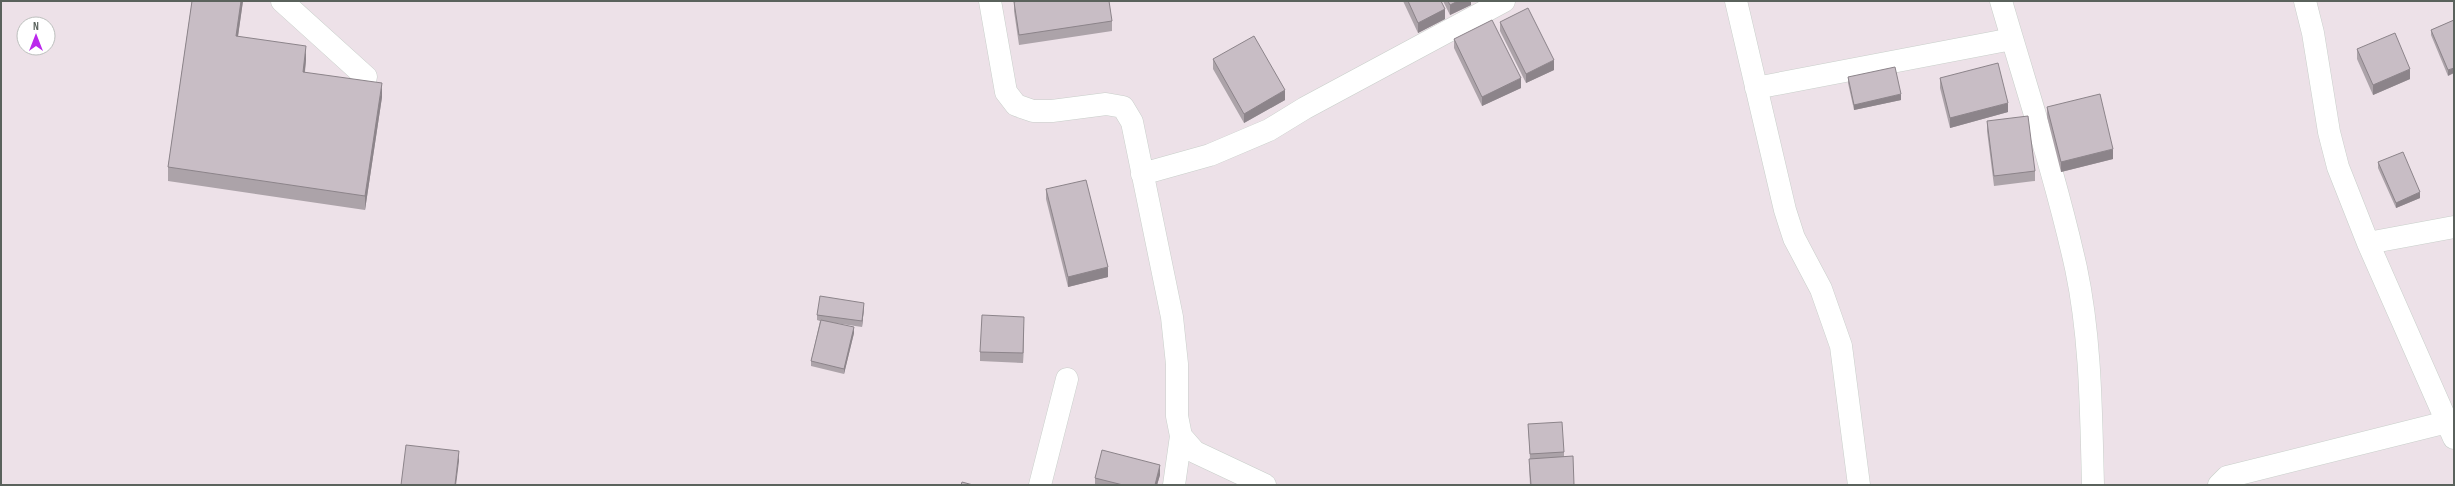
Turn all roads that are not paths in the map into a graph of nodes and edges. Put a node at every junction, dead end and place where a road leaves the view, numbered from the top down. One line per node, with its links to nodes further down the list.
1 (282, 1): 8 (street)
2 (990, 1): 10 (street)
3 (1504, 1): 10 (street)
4 (1736, 1): 9 (street)
5 (2000, 1): 7 (street)
6 (2305, 1): 12 (street)
7 (2012, 39): 9 (street); 20 (street)
8 (366, 77)
9 (1756, 88): 19 (street)
10 (1142, 174): 15 (street)
11 (2454, 227): 12 (street)
12 (2368, 243): 14 (street)
13 (1067, 380): 16 (street)
14 (2450, 430): 21 (street)
15 (1181, 436): 17 (street); 18 (street)
16 (1040, 485)
17 (1174, 485)
18 (1265, 485)
19 (1859, 485)
20 (2093, 485)
21 (2219, 485)

